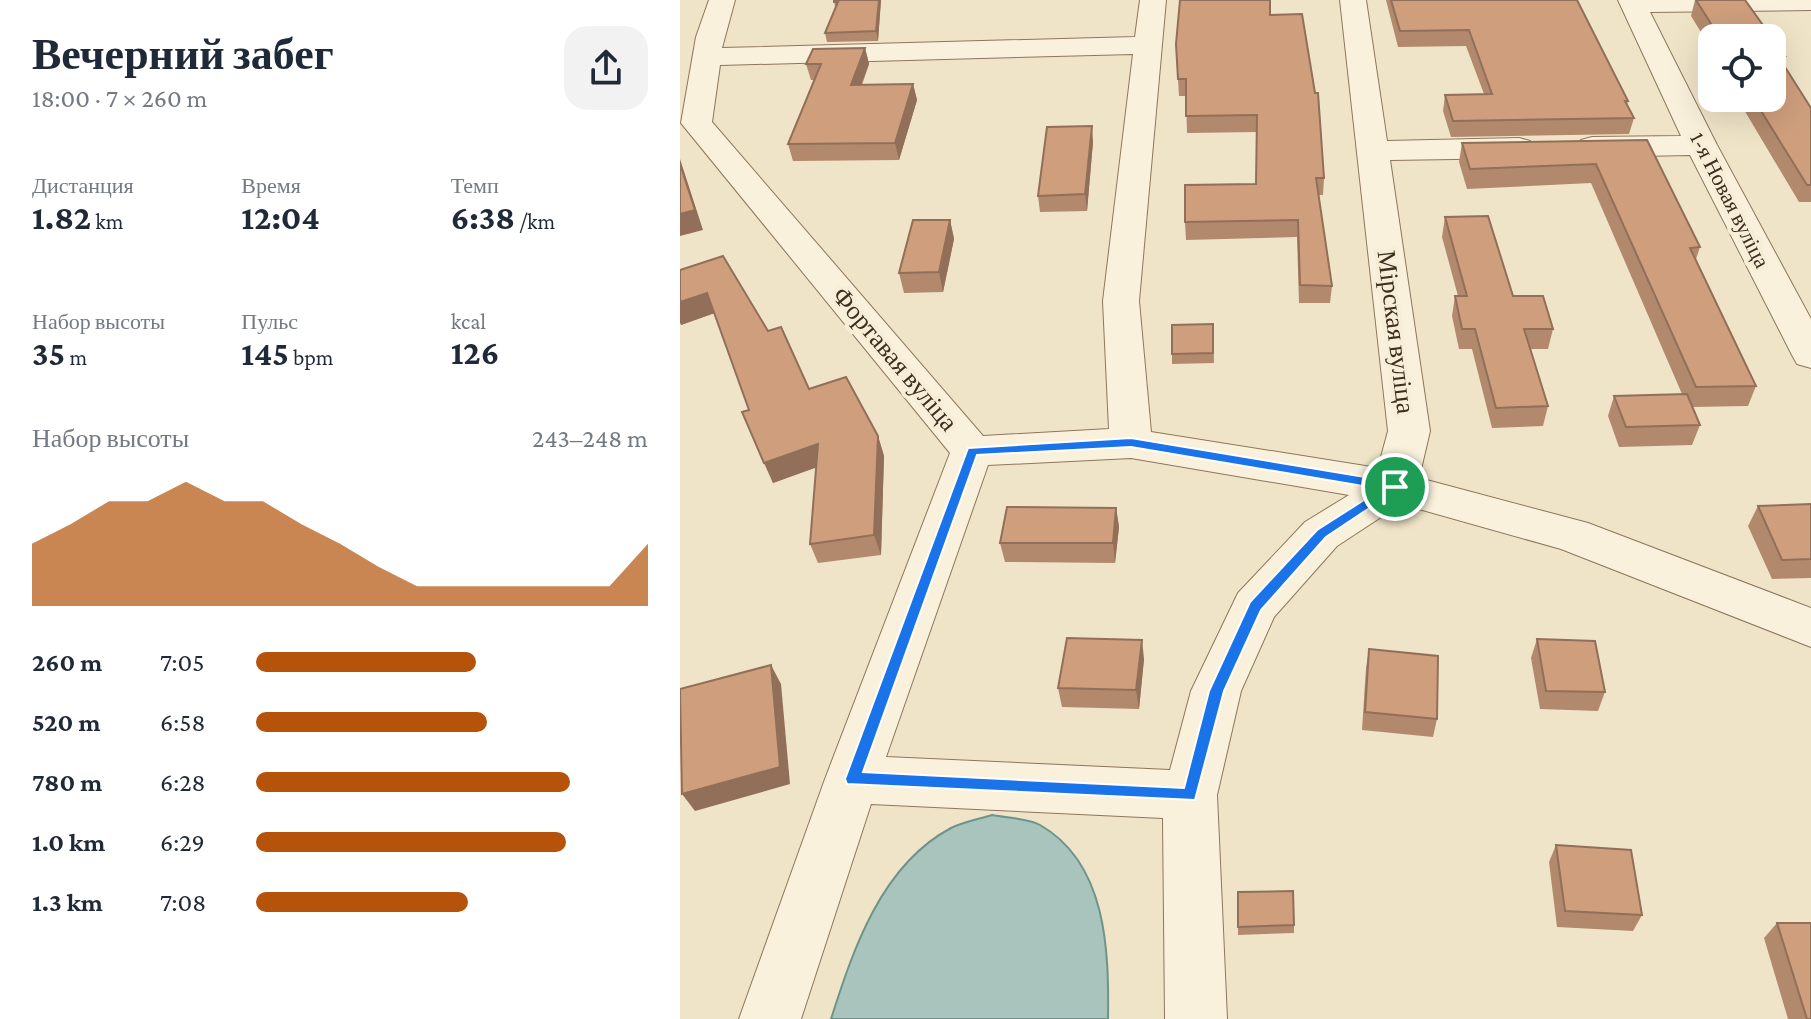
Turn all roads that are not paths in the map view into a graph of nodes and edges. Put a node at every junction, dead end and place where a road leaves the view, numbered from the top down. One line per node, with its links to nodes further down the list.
1 (722, 0): 7 (street, Фортавая вуліца)
2 (1153, 0): 6 (street)
3 (1353, 0): 9 (street, Мірская вуліца)
4 (1632, 2): 5 (street); 8 (street, 1-я Новая вуліца)
5 (1811, 2)
6 (1148, 45): 7 (street); 11 (street)
7 (708, 57): 12 (street, Фортавая вуліца)
8 (1701, 145): 9 (street); 10 (street, 1-я Новая вуліца)
9 (1373, 151): 13 (street, Мірская вуліца)
10 (1811, 355)
11 (1131, 443): 12 (street); 13 (street)
12 (972, 451): 15 (street, Фортавая вуліца)
13 (1395, 487): 14 (street); 16 (street)
14 (1811, 628)
15 (852, 779): 16 (street); 17 (street, Фортавая вуліца)
16 (1190, 795): 18 (street)
17 (770, 1019)
18 (1196, 1019)

